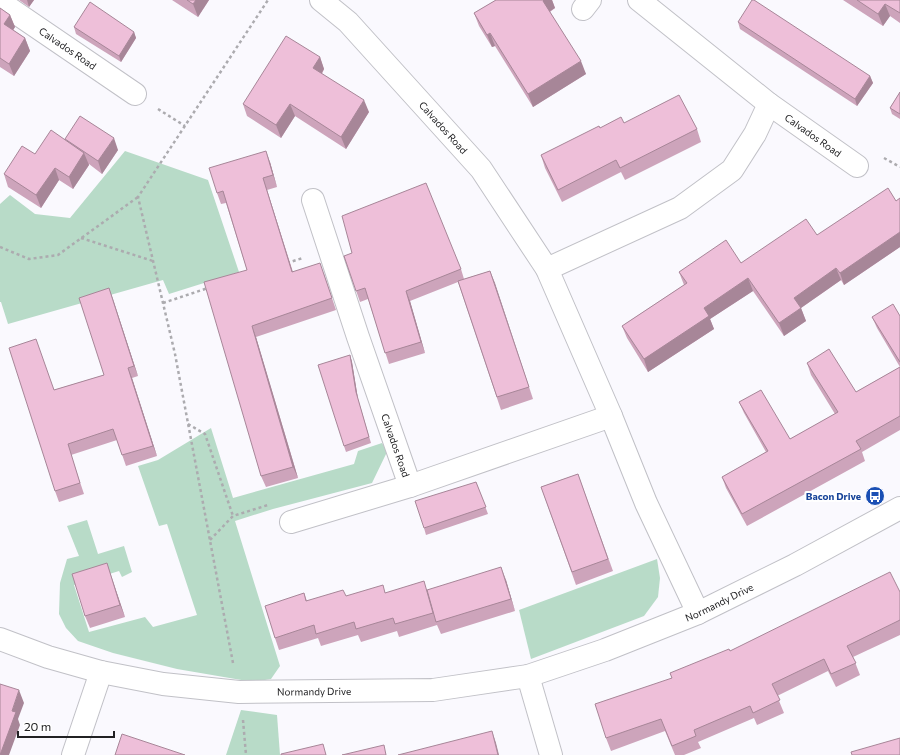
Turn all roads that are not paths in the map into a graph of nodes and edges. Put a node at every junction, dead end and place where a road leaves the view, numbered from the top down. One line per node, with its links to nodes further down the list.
1 (320, 0): 8 (street, Calvados Road)
2 (639, 0): 5 (street, Calvados Road)
3 (0, 2): 4 (street, Calvados Road)
4 (135, 94)
5 (769, 104): 6 (street, Calvados Road); 8 (street)
6 (857, 166)
7 (313, 200): 10 (street, Calvados Road)
8 (548, 270): 9 (street, Calvados Road)
9 (612, 416): 10 (street, Calvados Road); 13 (street, Calvados Road)
10 (410, 486): 12 (street, Calvados Road)
11 (900, 508): 13 (street, Normandy Drive)
12 (291, 522)
13 (698, 613): 16 (street, Normandy Drive)
14 (0, 639): 15 (street, Normandy Drive)
15 (101, 672): 16 (street, Normandy Drive); 17 (street)
16 (528, 676): 18 (street)
17 (73, 755)
18 (551, 755)

